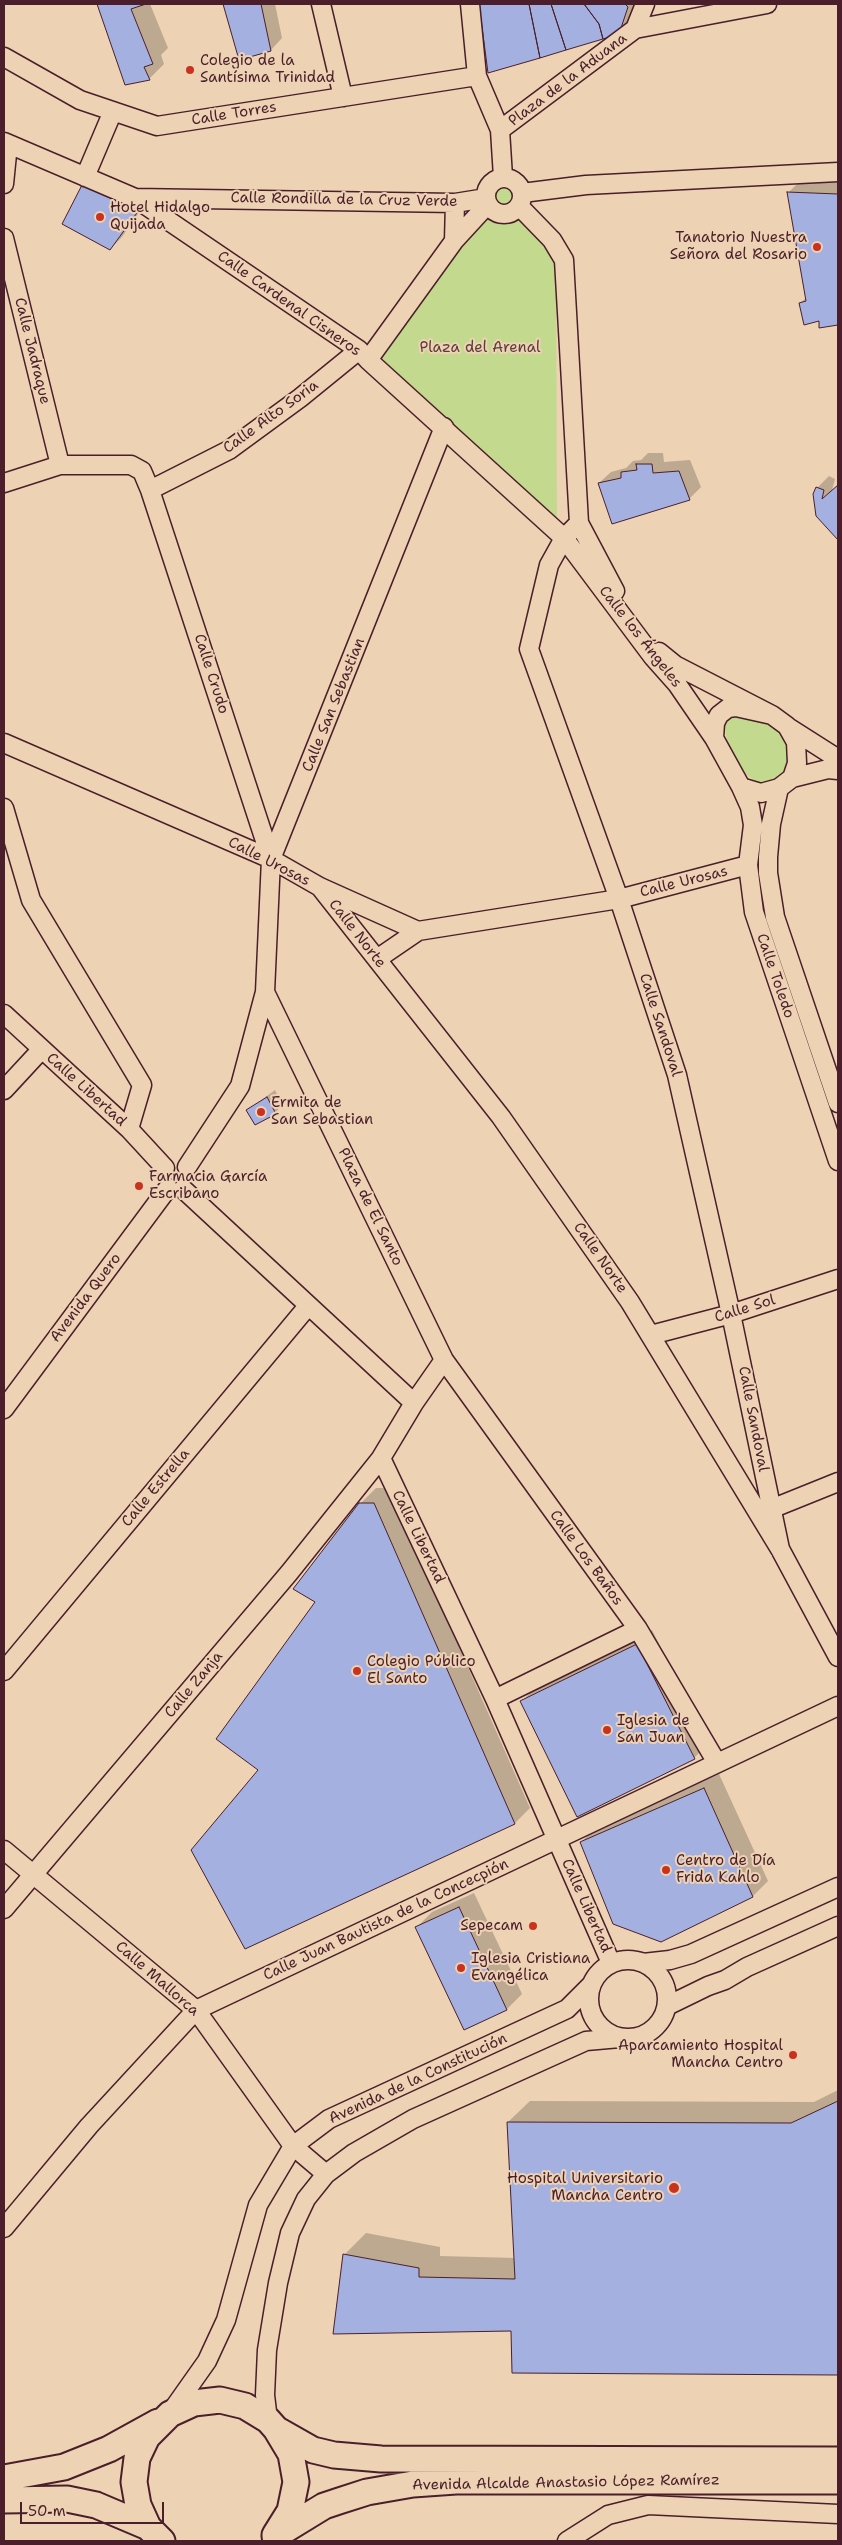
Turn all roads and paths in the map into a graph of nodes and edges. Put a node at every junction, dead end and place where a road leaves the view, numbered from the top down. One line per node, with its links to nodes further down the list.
1 (321, 4): 8 (street)
2 (470, 4): 7 (street, Plaza de la Aduana)
3 (645, 4): 5 (street)
4 (767, 4): 5 (street)
5 (635, 30): 10 (street, Plaza de la Aduana)
6 (4, 57): 9 (street, Calle Torres)
7 (477, 76): 8 (street, Calle Torres); 10 (street, Plaza de la Aduana)
8 (343, 97): 9 (street, Calle Torres)
9 (113, 111): 13 (street)
10 (500, 130): 14 (street, Plaza de la Aduana)
11 (6, 143): 13 (street, Calle Rondilla de la Cruz Verde); 15 (street)
12 (838, 172): 17 (street)
13 (85, 176): 16 (street, Calle Rondilla de la Cruz Verde)
14 (503, 177): 17 (street); 18 (street)
15 (4, 184)
16 (135, 198): 19 (street, Calle Rondilla de la Cruz Verde); 22 (street, Calle Cardenal Cisneros)
17 (521, 200): 18 (street); 27 (street)
18 (487, 201): 19 (street, Calle Rondilla de la Cruz Verde); 21 (street)
19 (455, 203): 21 (street)
20 (4, 238): 24 (street, Calle Jadraque)
21 (454, 241): 22 (street)
22 (364, 355): 23 (street); 26 (street, Calle Alto Soria)
23 (444, 427): 28 (street); 38 (street, Calle San Sebastian)
24 (60, 465): 25 (street, Calle Crudo); 26 (street, Calle Crudo)
25 (4, 483)
26 (150, 490): 38 (street, Calle Crudo)
27 (580, 523): 28 (street, Calle Sandoval); 29 (street, Calle los Ángeles)
28 (564, 538): 31 (street, Calle los Ángeles); 41 (street, Calle Sandoval)
29 (772, 715): 30 (street); 31 (street)
30 (787, 726): 33 (street); 35 (street)
31 (714, 738): 36 (street)
32 (4, 743): 38 (street, Calle Urosas)
33 (838, 759)
34 (838, 770): 35 (street)
35 (785, 783): 36 (street); 48 (street, Calle Toledo)
36 (741, 787): 39 (street, Calle Toledo)
37 (4, 808): 49 (street)
38 (271, 859): 40 (street, Calle Urosas); 44 (street, Calle San Sebastian)
39 (748, 865): 41 (street, Calle Urosas); 50 (street, Calle Toledo)
40 (320, 888): 42 (street, Calle Urosas); 43 (street, Calle Norte)
41 (619, 899): 42 (street, Calle Urosas); 56 (street, Calle Sandoval)
42 (418, 931): 43 (street)
43 (377, 959): 57 (street, Calle Norte)
44 (265, 992): 51 (street); 58 (street, Plaza de El Santo)
45 (4, 1014): 46 (street, Calle Libertad)
46 (42, 1050): 47 (street); 49 (street, Calle Libertad)
47 (4, 1090)
48 (838, 1103)
49 (129, 1129): 52 (street, Calle Libertad)
50 (838, 1161)
51 (186, 1167): 52 (street); 53 (street)
52 (165, 1168): 53 (street)
53 (175, 1189): 55 (street); 60 (street, Avenida Quero)
54 (838, 1279): 56 (street, Calle Sol)
55 (308, 1306): 59 (street); 67 (street, Calle Estrella)
56 (732, 1314): 57 (street, Calle Sol); 63 (street, Calle Sandoval)
57 (651, 1335): 64 (street, Calle Norte)
58 (444, 1360): 59 (street); 65 (street, Calle Los Baños)
59 (414, 1403): 61 (street)
60 (4, 1409)
61 (381, 1458): 68 (street, Calle Libertad); 73 (street, Calle Zanja)
62 (838, 1482): 63 (street)
63 (771, 1509): 64 (street, Calle Sandoval)
64 (780, 1549): 66 (street, Calle Norte)
65 (638, 1629): 68 (street); 70 (street, Calle Los Baños)
66 (838, 1657)
67 (4, 1671)
68 (495, 1699): 71 (street, Calle Libertad)
69 (838, 1706): 70 (street, Calle Juan Bautista de la Concecpión)
70 (716, 1763): 71 (street, Calle Juan Bautista de la Concecpión)
71 (557, 1840): 78 (street, Calle Libertad); 81 (street, Calle Juan Bautista de la Concecpión)
72 (4, 1850): 73 (street, Calle Mallorca)
73 (32, 1873): 75 (street, Calle Zanja); 81 (street, Calle Mallorca)
74 (838, 1887): 77 (street)
75 (4, 1909)
76 (838, 1926): 80 (street)
77 (643, 1962): 78 (street); 80 (street)
78 (611, 1963): 79 (street)
79 (591, 1985): 82 (street); 83 (street, Avenida de la Constitución)
80 (667, 2006): 82 (street)
81 (196, 2010): 83 (street, Calle Mallorca); 85 (street, Calle Juan Bautista de la Concecpión)
82 (620, 2038): 84 (street)
83 (293, 2146): 84 (street, Calle Mallorca); 86 (street, Avenida de la Constitución)
84 (326, 2174): 87 (street)
85 (4, 2228)
86 (166, 2417): 87 (street, Avenida Alcalde Anastasio López Ramírez); 89 (street, Avenida Alcalde Anastasio López Ramírez); 93 (street)
87 (272, 2424): 88 (street, Avenida Alcalde Anastasio López Ramírez); 94 (street)
88 (838, 2460)
89 (4, 2478)
90 (838, 2481): 94 (street, Avenida Alcalde Anastasio López Ramírez)
91 (4, 2500): 93 (street)
92 (838, 2514): 95 (street)
93 (157, 2537)
94 (272, 2538)
95 (567, 2541)

